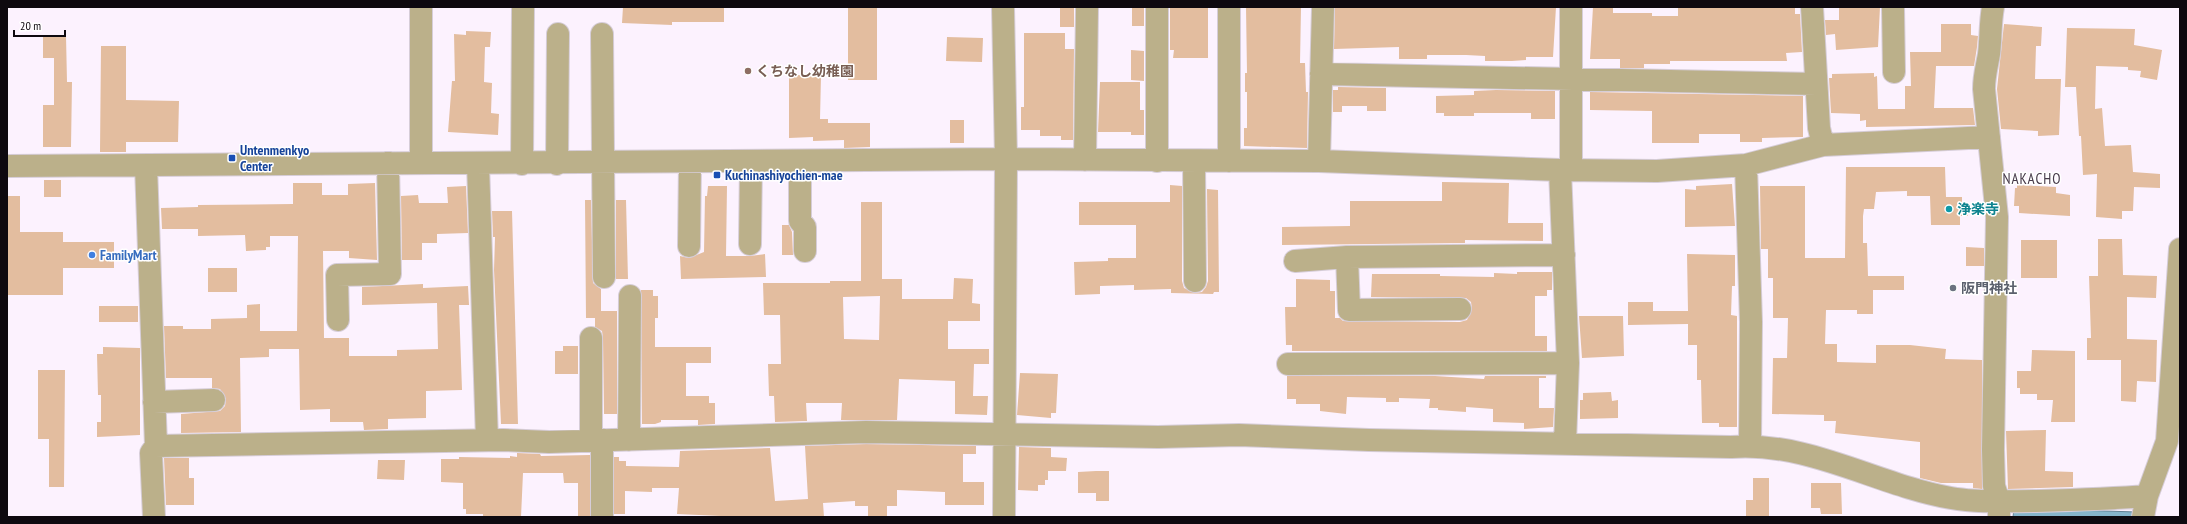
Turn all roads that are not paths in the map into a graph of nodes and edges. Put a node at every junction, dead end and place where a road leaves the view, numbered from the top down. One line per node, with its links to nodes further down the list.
1 (422, 7): 30 (street)
2 (523, 7): 33 (street)
3 (1003, 7): 20 (street)
4 (1087, 7): 21 (street)
5 (1157, 7): 22 (street)
6 (1229, 7): 24 (street)
7 (1323, 7): 15 (street)
8 (1571, 7): 16 (street)
9 (1812, 7): 17 (street)
10 (1893, 7): 14 (street)
11 (1993, 7): 18 (street)
12 (558, 34): 34 (street)
13 (602, 34): 31 (street)
14 (1894, 72)
15 (1321, 74): 16 (street); 25 (street)
16 (1572, 78): 17 (street); 38 (street)
17 (1816, 84): 19 (street)
18 (1989, 138): 19 (street); 65 (street)
19 (1823, 145): 35 (street)
20 (1006, 159): 21 (street); 28 (street); 56 (street)
21 (1085, 160): 22 (street)
22 (1157, 161): 23 (street)
23 (1194, 161): 24 (street); 47 (street)
24 (1229, 161): 25 (street)
25 (1318, 161): 38 (street)
26 (690, 162): 27 (street); 31 (street); 40 (street)
27 (751, 162): 28 (street); 39 (street)
28 (800, 162): 42 (street)
29 (388, 163): 30 (street); 37 (street); 50 (street)
30 (421, 163): 32 (street)
31 (603, 163): 34 (street); 46 (street)
32 (478, 164): 33 (street); 57 (street)
33 (522, 164): 34 (street)
34 (557, 164)
35 (1746, 165): 38 (street); 62 (street)
36 (7, 166): 37 (street)
37 (146, 166): 55 (street)
38 (1565, 170): 43 (street)
39 (750, 244)
40 (689, 246)
41 (2180, 249): 60 (street)
42 (805, 251)
43 (1564, 255): 44 (street); 52 (street)
44 (1347, 258): 45 (street); 49 (street)
45 (1295, 261)
46 (604, 278)
47 (1195, 281)
48 (630, 296): 58 (street)
49 (1460, 309)
50 (338, 320)
51 (591, 338): 59 (street)
52 (1568, 363): 53 (street); 61 (street)
53 (1288, 364)
54 (214, 400): 55 (street)
55 (154, 402): 63 (street)
56 (1004, 434): 58 (street); 61 (street); 68 (street)
57 (487, 440): 59 (street); 63 (street)
58 (630, 440): 59 (street)
59 (596, 441): 67 (street)
60 (2174, 441): 64 (street)
61 (1565, 443): 62 (street)
62 (1750, 445): 65 (street)
63 (156, 446): 66 (street)
64 (2145, 507): 65 (street)
65 (1999, 509)
66 (154, 517)
67 (602, 517)
68 (1004, 517)

